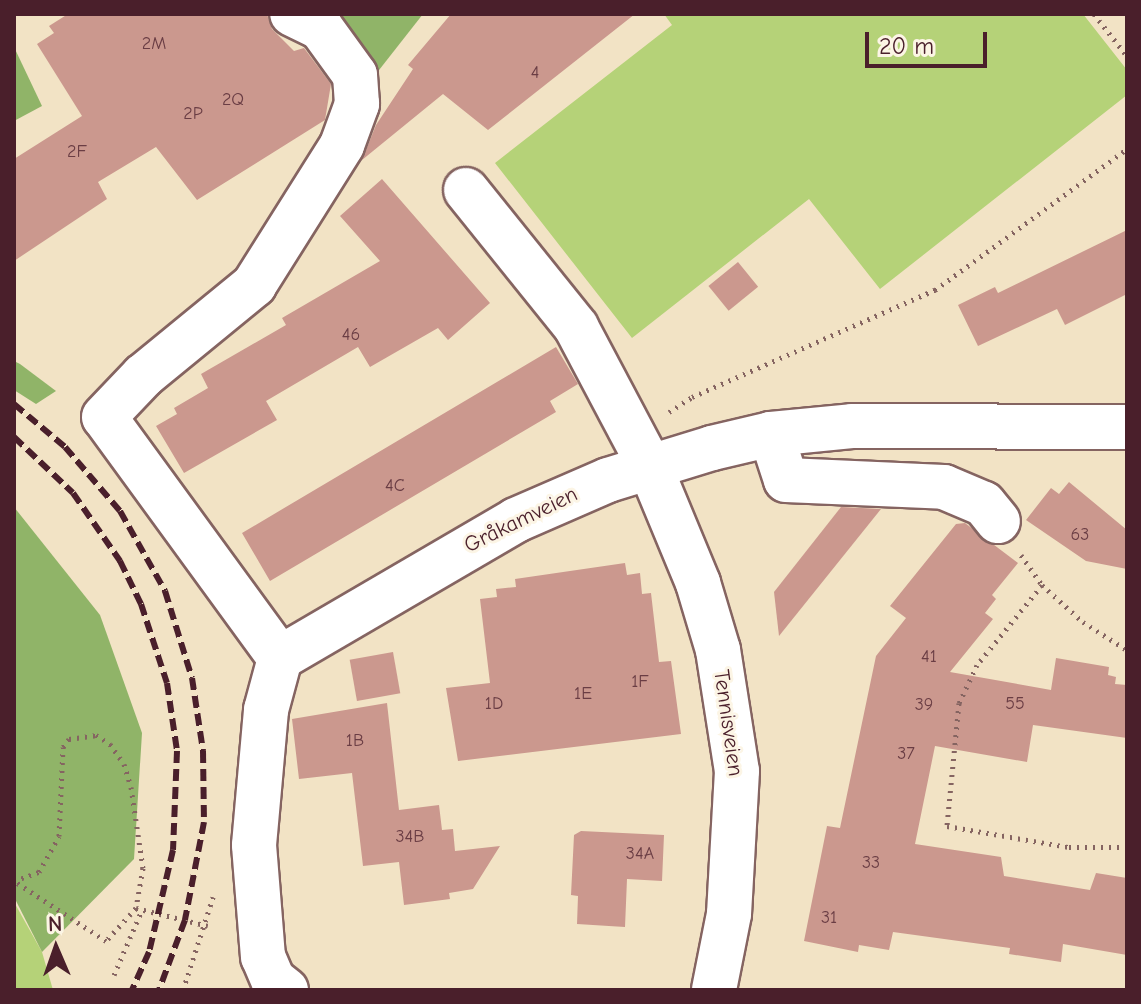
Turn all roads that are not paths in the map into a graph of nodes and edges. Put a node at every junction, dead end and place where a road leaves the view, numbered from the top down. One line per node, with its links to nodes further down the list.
1 (292, 14): 7 (street)
2 (466, 190): 5 (street, Tennisveien)
3 (1127, 427): 4 (street, Gråkamveien)
4 (771, 434): 5 (street, Gråkamveien); 6 (street)
5 (643, 456): 7 (street, Gråkamveien); 9 (street, Tennisveien)
6 (998, 521)
7 (280, 658): 8 (street)
8 (286, 990)
9 (714, 990)

